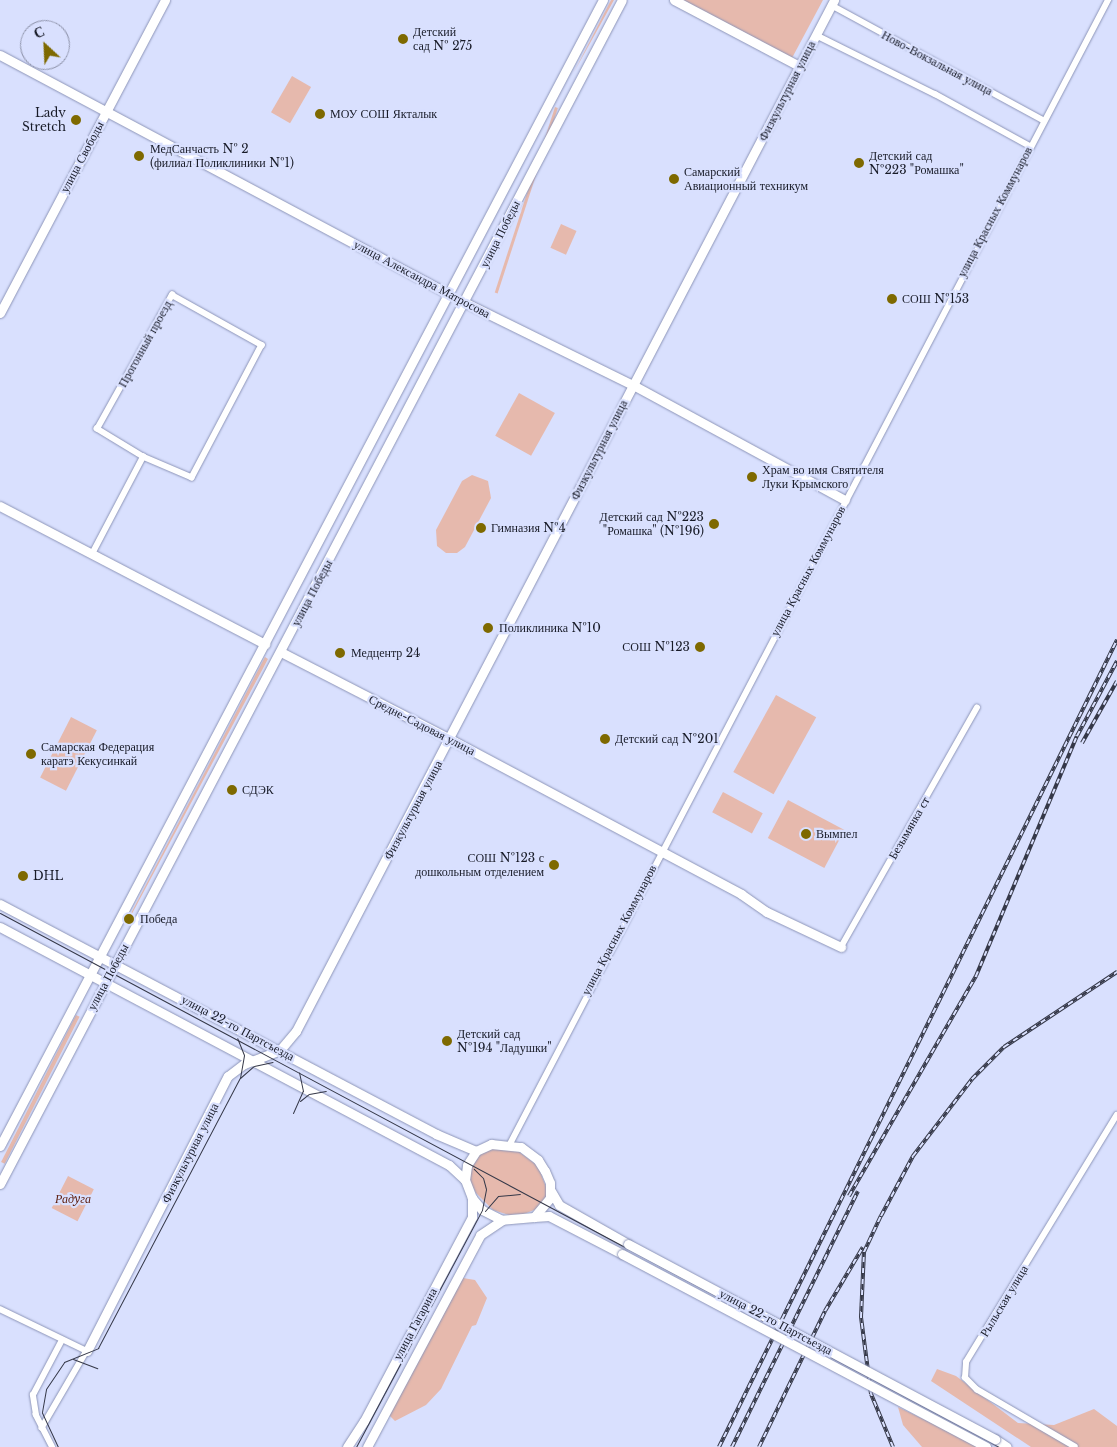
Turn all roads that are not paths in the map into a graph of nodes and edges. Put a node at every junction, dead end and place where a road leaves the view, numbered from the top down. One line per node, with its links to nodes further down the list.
1 (164, 0): 14 (main road, улица Свободы)
2 (603, 0): 10 (main road, улица Победы)
3 (622, 0): 11 (main road, улица Победы)
4 (674, 0): 9 (main road)
5 (1108, 0): 15 (street, улица Красных Коммунаров)
6 (832, 3): 7 (main road, Физкультурная улица); 15 (street, Ново-Вокзальная улица)
7 (816, 34): 9 (main road, Физкультурная улица); 16 (street)
8 (0, 56): 14 (main road, улица Александра Матросова)
9 (799, 66): 20 (main road, Физкультурная улица)
10 (564, 74): 11 (main road); 12 (main road, улица Победы)
11 (579, 83): 13 (main road, улица Победы)
12 (550, 102): 13 (main road); 17 (main road, улица Победы)
13 (565, 109): 18 (main road, улица Победы)
14 (106, 112): 17 (main road, улица Александра Матросова); 19 (main road, улица Свободы)
15 (1044, 120): 16 (street, улица Красных Коммунаров)
16 (1030, 146): 22 (street, улица Красных Коммунаров)
17 (449, 294): 18 (main road, улица Александра Матросова); 25 (main road, улица Победы)
18 (464, 302): 20 (main road, улица Александра Матросова); 26 (main road, улица Победы)
19 (0, 314)
20 (632, 385): 22 (main road, улица Александра Матросова); 28 (main road, Физкультурная улица)
21 (143, 457): 21 (street, Прогонный проезд); 24 (street)
22 (845, 500): 29 (street, улица Красных Коммунаров)
23 (0, 506): 24 (main road, Средне-Садовая улица)
24 (92, 554): 25 (main road, Средне-Садовая улица)
25 (265, 644): 26 (main road, Средне-Садовая улица); 31 (main road, улица Победы)
26 (281, 652): 28 (main road, Средне-Садовая улица); 32 (main road, улица Победы)
27 (977, 708): 34 (street, Безымянка ст)
28 (450, 739): 29 (main road, Средне-Садовая улица); 41 (main road, Физкультурная улица)
29 (660, 853): 34 (main road, Средне-Садовая улица); 44 (street, улица Красных Коммунаров)
30 (0, 904): 35 (main road, улица 22-го Партсъезда)
31 (121, 918): 32 (main road); 35 (main road, улица Победы)
32 (136, 925): 36 (main road, улица Победы)
33 (0, 927): 37 (main road, улица 22-го Партсъезда)
34 (841, 947)
35 (101, 956): 36 (main road, улица 22-го Партсъезда); 37 (main road, улица Победы)
36 (116, 963): 38 (main road, улица Победы); 41 (main road, улица 22-го Партсъезда)
37 (92, 974): 38 (main road, улица 22-го Партсъезда); 39 (main road, улица Победы)
38 (106, 981): 40 (main road, улица Победы); 42 (main road, улица 22-го Партсъезда)
39 (69, 1016): 40 (main road); 45 (main road, улица Победы)
40 (84, 1023): 48 (main road, улица Победы)
41 (280, 1050): 42 (main road, Физкультурная улица); 46 (main road, улица 22-го Партсъезда)
42 (253, 1060): 47 (main road, улица 22-го Партсъезда); 55 (main road, Физкультурная улица)
43 (1117, 1115): 62 (street, Рыльская улица)
44 (510, 1144): 46 (main road); 49 (main road)
45 (0, 1146)
46 (476, 1151): 47 (main road)
47 (465, 1180): 50 (main road)
48 (0, 1184)
49 (551, 1190): 51 (main road); 61 (main road, улица 22-го Партсъезда, bridge)
50 (472, 1198): 52 (main road); 58 (main road, улица Гагарина)
51 (534, 1216): 52 (main road); 60 (main road, улица 22-го Партсъезда, bridge)
52 (502, 1220): 59 (main road, улица Гагарина)
53 (0, 1309): 54 (street)
54 (62, 1340): 55 (street); 56 (street)
55 (87, 1351): 56 (street)
56 (42, 1428): 57 (street)
57 (52, 1447)
58 (347, 1447)
59 (367, 1447)
60 (986, 1447)
61 (1007, 1447)
62 (1075, 1447)

